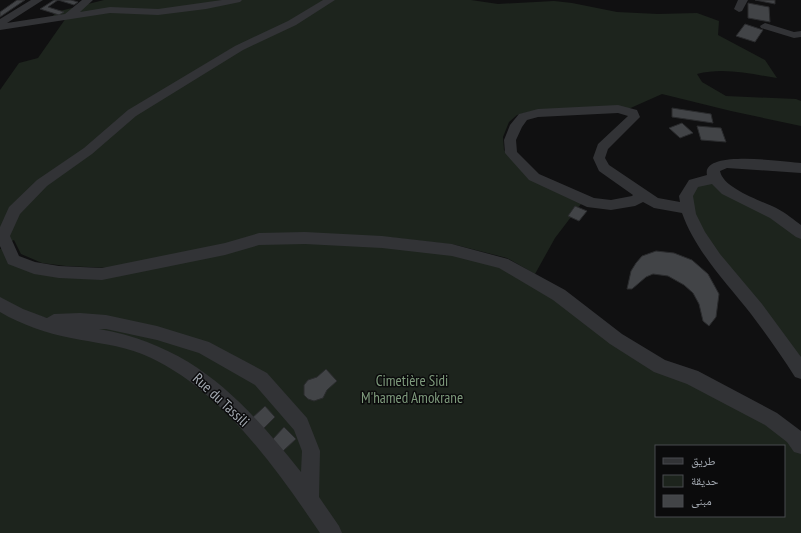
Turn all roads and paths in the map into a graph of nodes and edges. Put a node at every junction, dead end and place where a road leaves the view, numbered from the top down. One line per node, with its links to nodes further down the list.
1 (38, 0): 6 (street)
2 (88, 0): 5 (street)
3 (237, 0): 5 (street)
4 (330, 0): 15 (street)
5 (67, 17): 8 (street)
6 (0, 23)
7 (765, 26): 9 (street)
8 (0, 28)
9 (801, 34)
10 (801, 168): 11 (street)
11 (715, 178): 13 (street); 14 (street)
12 (644, 196): 12 (street); 13 (street)
13 (687, 209): 18 (street)
14 (801, 233)
15 (3, 246): 19 (street)
16 (0, 304): 17 (street, Rue du Tassili)
17 (34, 322): 20 (street, Rue du Tassili); 20 (street)
18 (801, 371)
19 (801, 445)
20 (308, 498): 21 (street, Rue du Tassili)
21 (332, 533)

